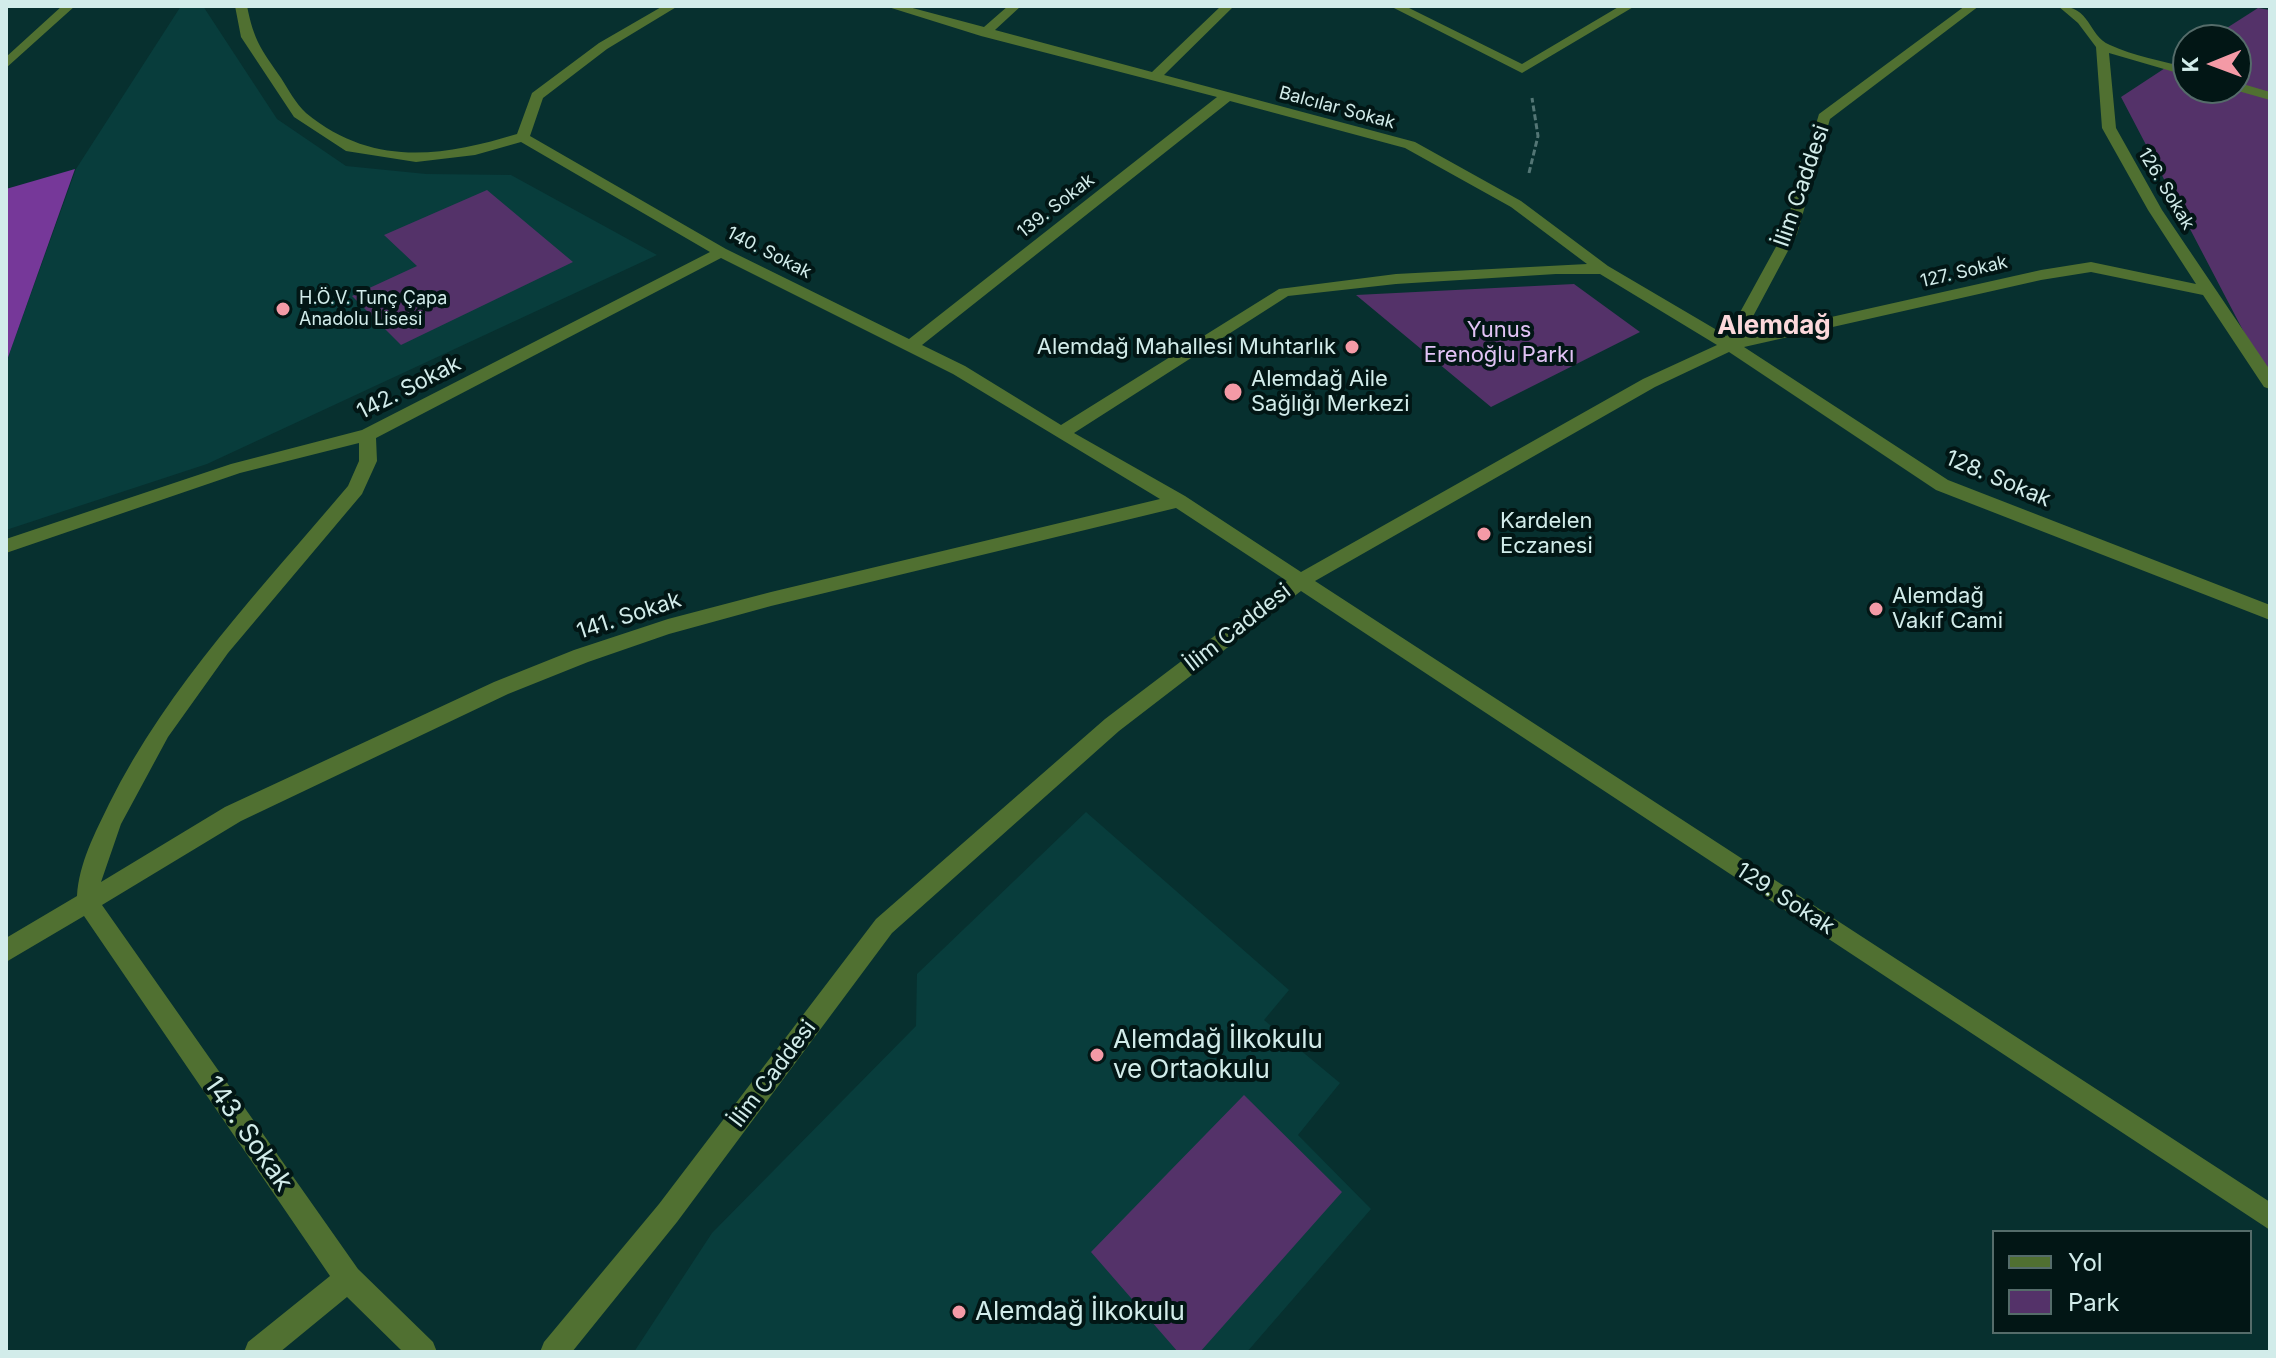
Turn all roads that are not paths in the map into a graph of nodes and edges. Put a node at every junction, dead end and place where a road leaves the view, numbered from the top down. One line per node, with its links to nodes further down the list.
1 (69, 6): 13 (street)
2 (241, 6): 17 (street)
3 (672, 6): 17 (street)
4 (891, 6): 11 (street, Balcılar Sokak)
5 (1015, 6): 11 (street)
6 (1228, 6): 15 (street)
7 (1396, 6): 8 (street)
8 (1629, 6)
9 (1973, 6): 21 (street, İlim Caddesi)
10 (2064, 6): 12 (street)
11 (985, 33): 15 (street, Balcılar Sokak)
12 (2102, 47): 14 (street); 20 (street, 126. Sokak)
13 (6, 64)
14 (2172, 67)
15 (1153, 78): 16 (street, Balcılar Sokak)
16 (1226, 97): 19 (street, Balcılar Sokak); 22 (street, 139. Sokak)
17 (523, 137): 18 (street, 140. Sokak)
18 (721, 252): 22 (street, 140. Sokak); 25 (street, 142. Sokak)
19 (1603, 269): 21 (street, Balcılar Sokak); 24 (street)
20 (2209, 291): 21 (street, 127. Sokak); 23 (street, 126. Sokak)
21 (1730, 345): 28 (street, İlim Caddesi); 29 (street, 128. Sokak)
22 (910, 346): 24 (street, 140. Sokak)
23 (2270, 383)
24 (1061, 433): 26 (street, 140. Sokak)
25 (367, 435): 27 (street, 142. Sokak); 30 (street)
26 (1179, 501): 28 (street); 30 (street, 141. Sokak)
27 (6, 546)
28 (1300, 581): 32 (street, 129. Sokak); 36 (street, İlim Caddesi)
29 (2270, 613)
30 (88, 903): 31 (street, 141. Sokak); 33 (street, 143. Sokak)
31 (6, 951)
32 (2270, 1217)
33 (348, 1279): 34 (street); 35 (street, 143. Sokak)
34 (258, 1352)
35 (423, 1352)
36 (554, 1352)

